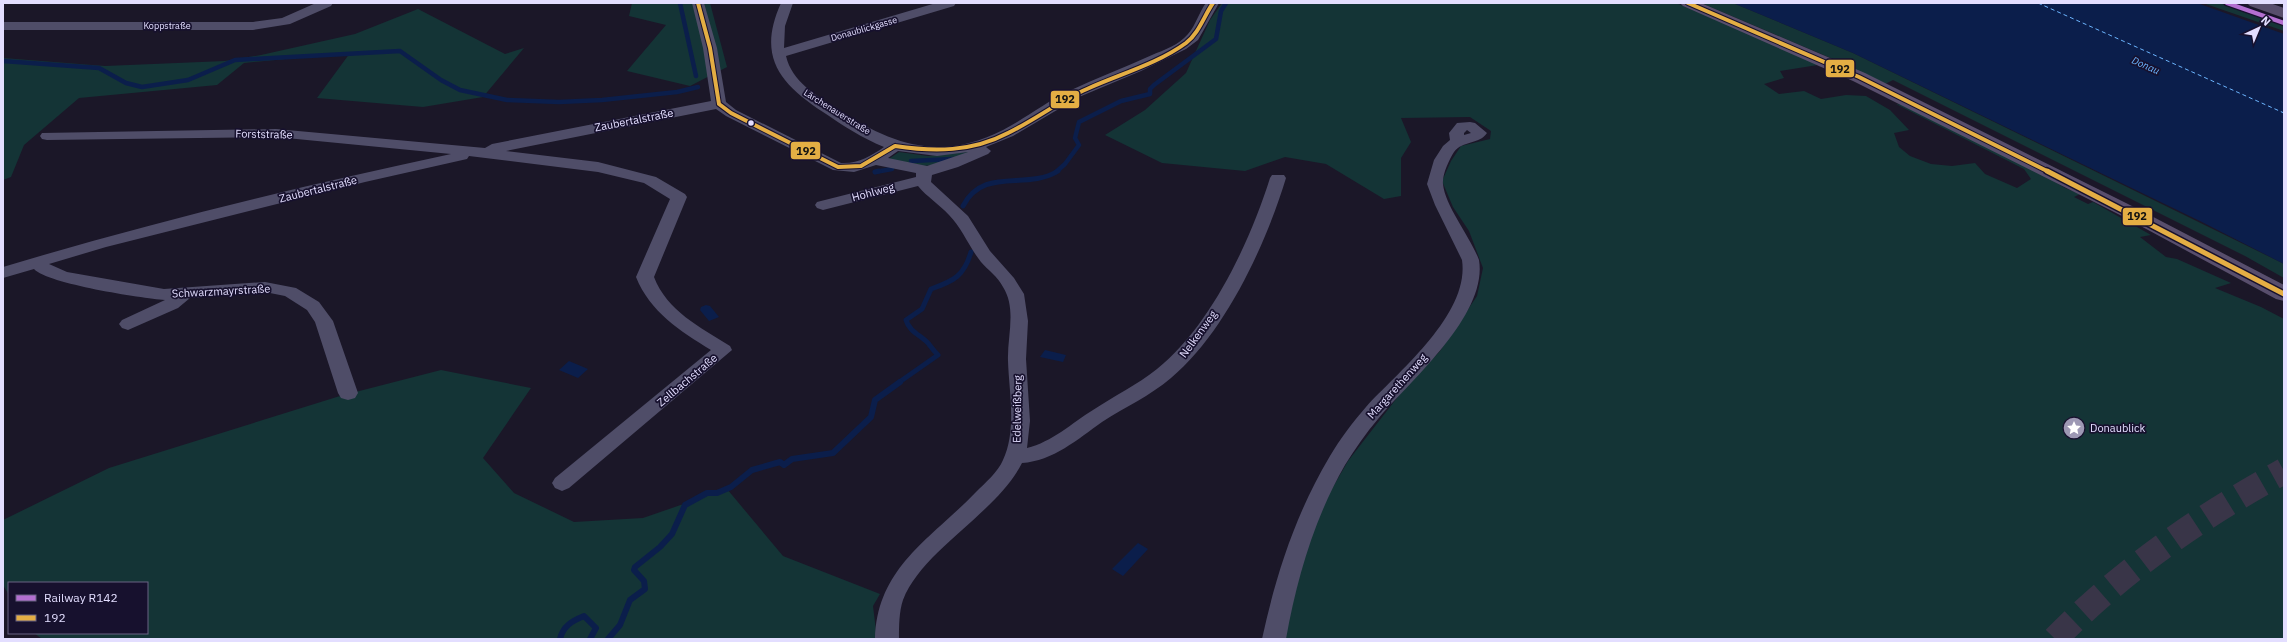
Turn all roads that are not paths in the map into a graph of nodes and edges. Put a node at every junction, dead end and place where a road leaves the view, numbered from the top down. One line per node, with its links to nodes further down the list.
1 (698, 3): 11 (street)
2 (787, 3): 10 (street, Lärchenauerstraße)
3 (950, 3): 10 (street, Donaublickgasse)
4 (1213, 3): 13 (street)
5 (1688, 3): 24 (main road)
6 (2255, 3): 8 (main road)
7 (322, 4): 9 (street, Koppstraße)
8 (2284, 13)
9 (3, 26)
10 (778, 54): 15 (street, Lärchenauerstraße)
11 (719, 104): 16 (street, Zaubertalstraße); 17 (street)
12 (47, 136): 16 (street, Forststraße)
13 (995, 139): 15 (street); 18 (street, Hohlweg)
14 (1458, 141): 30 (street, Margarethenweg)
15 (895, 146): 17 (street)
16 (480, 152): 21 (street, Zaubertalstraße); 28 (street, Zellbachstraße)
17 (875, 160): 18 (street, Hohlweg)
18 (923, 176): 20 (street, Hohlweg); 27 (street, Edelweißberg)
19 (1278, 178): 27 (street, Nelkenweg)
20 (824, 205)
21 (37, 262): 22 (street, Zaubertalstraße); 23 (street, Schwarzmayrstraße)
22 (3, 273)
23 (184, 294): 25 (street); 26 (street, Schwarzmayrstraße)
24 (2284, 294)
25 (128, 324)
26 (348, 393)
27 (1015, 456): 29 (street, Edelweißberg)
28 (562, 483)
29 (887, 639)
30 (1274, 639)

